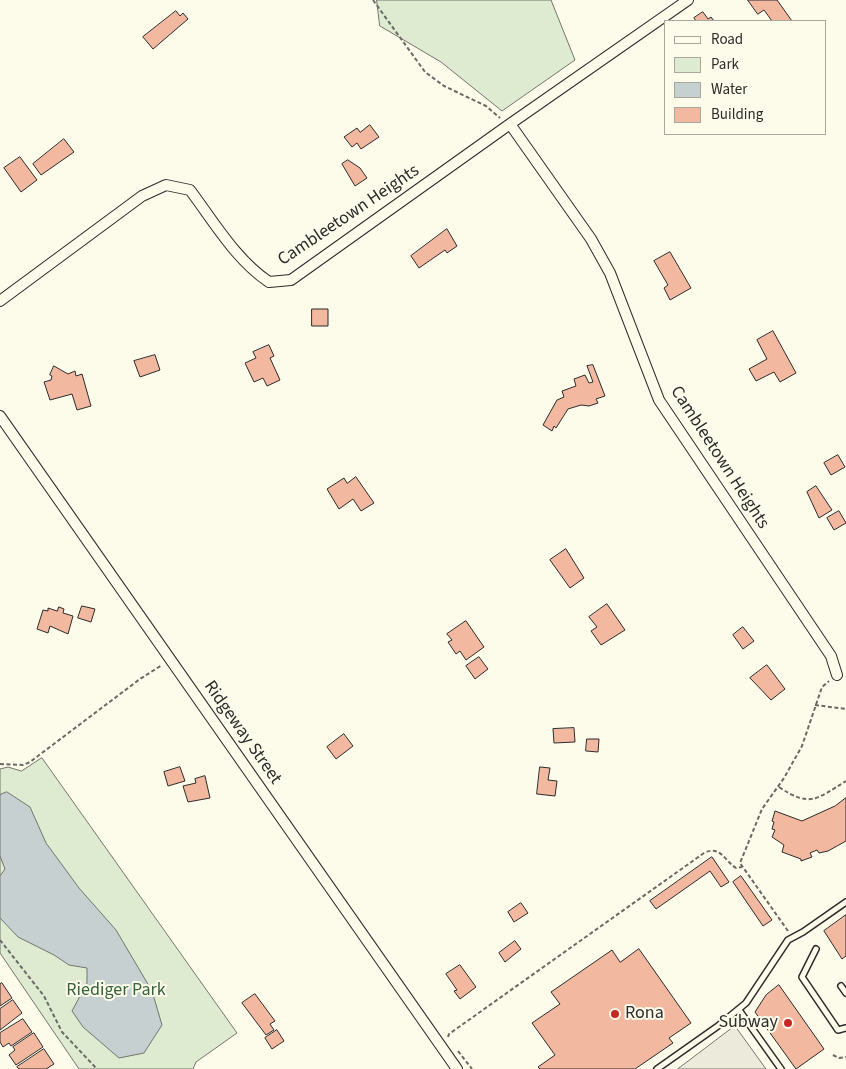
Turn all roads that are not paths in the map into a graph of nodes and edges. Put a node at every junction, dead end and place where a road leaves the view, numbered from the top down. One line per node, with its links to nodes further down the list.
1 (688, 0): 2 (street, Cambleetown Heights)
2 (508, 126): 3 (street, Cambleetown Heights); 5 (street, Cambleetown Heights)
3 (0, 301)
4 (0, 416): 12 (street, Ridgeway Street)
5 (837, 675)
6 (846, 902): 10 (lane)
7 (816, 949): 11 (lane)
8 (841, 986): 9 (lane)
9 (846, 993)
10 (739, 1010): 13 (lane); 14 (lane)
11 (846, 1028)
12 (458, 1069)
13 (657, 1069)
14 (780, 1069)

